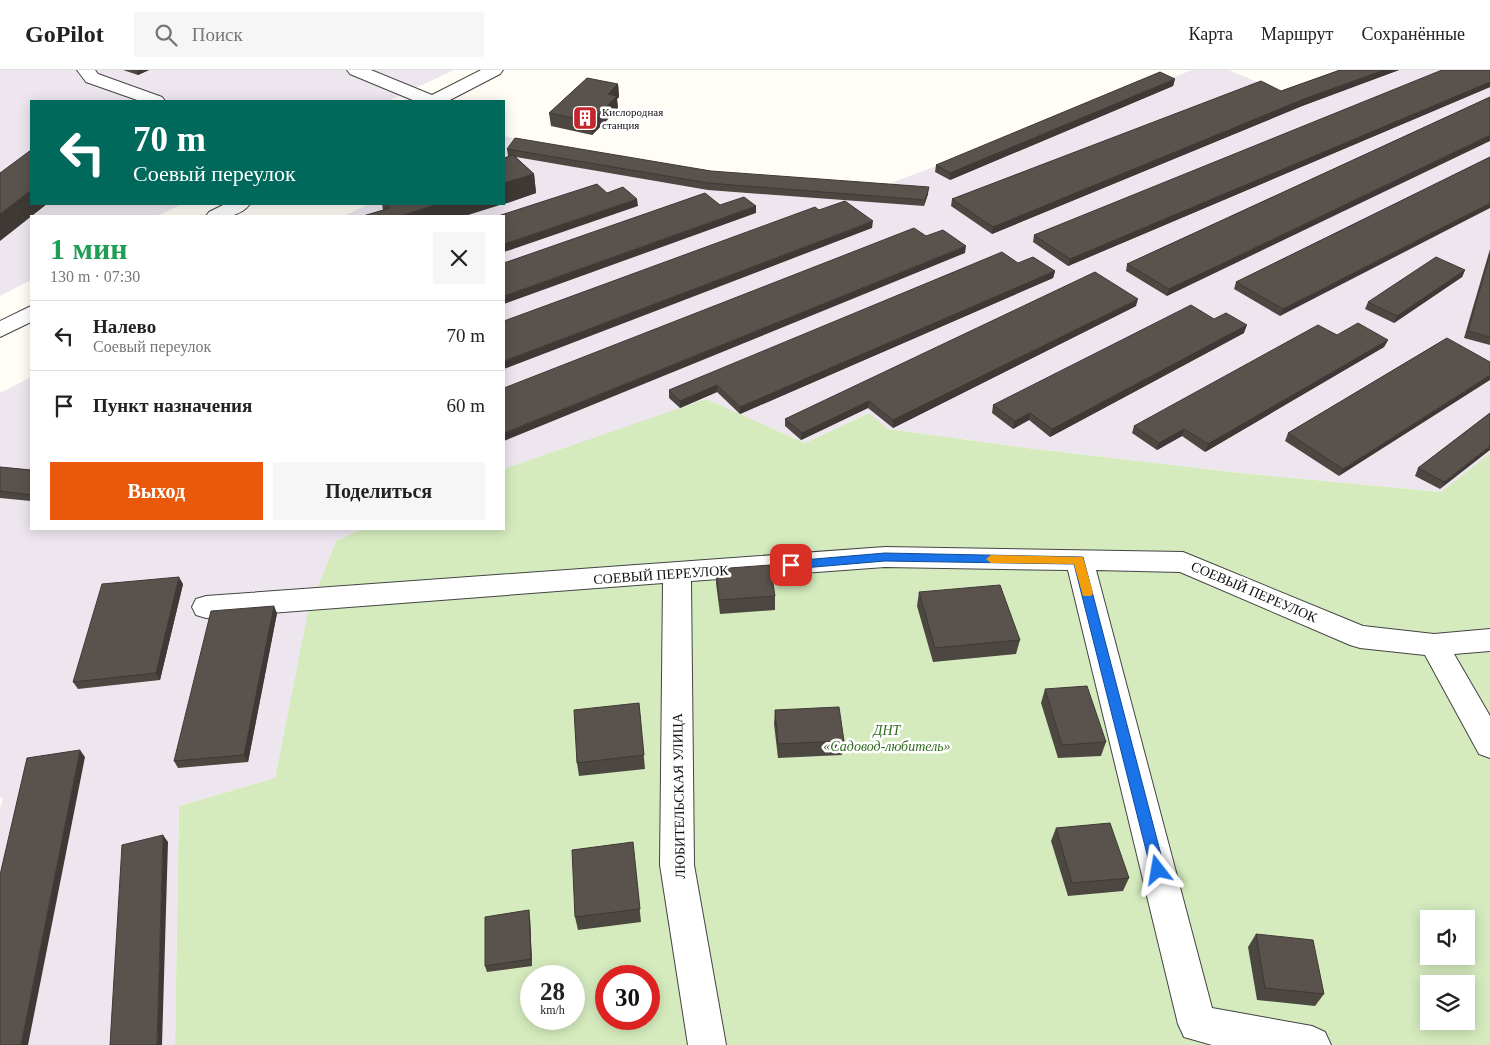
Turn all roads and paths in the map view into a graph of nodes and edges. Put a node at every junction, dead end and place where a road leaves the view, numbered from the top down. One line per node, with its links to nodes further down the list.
1 (86, 70): 4 (street)
2 (356, 70): 5 (street)
3 (494, 70): 6 (street)
4 (153, 100)
5 (428, 100)
6 (437, 100)
7 (238, 205): 8 (street)
8 (218, 215)
9 (30, 314): 10 (street)
10 (0, 330)
11 (1079, 560): 12 (street, СОЕВЫЙ ПЕРЕУЛОК); 15 (street, СОЕВЫЙ ПЕРЕУЛОК); 18 (street)
12 (677, 574): 13 (street, СОЕВЫЙ ПЕРЕУЛОК); 17 (street, ЛЮБИТЕЛЬСКАЯ УЛИЦА)
13 (206, 607)
14 (1490, 640): 15 (street, СОЕВЫЙ ПЕРЕУЛОК)
15 (1434, 645): 16 (street)
16 (1490, 745)
17 (707, 1045)
18 (1312, 1045)

